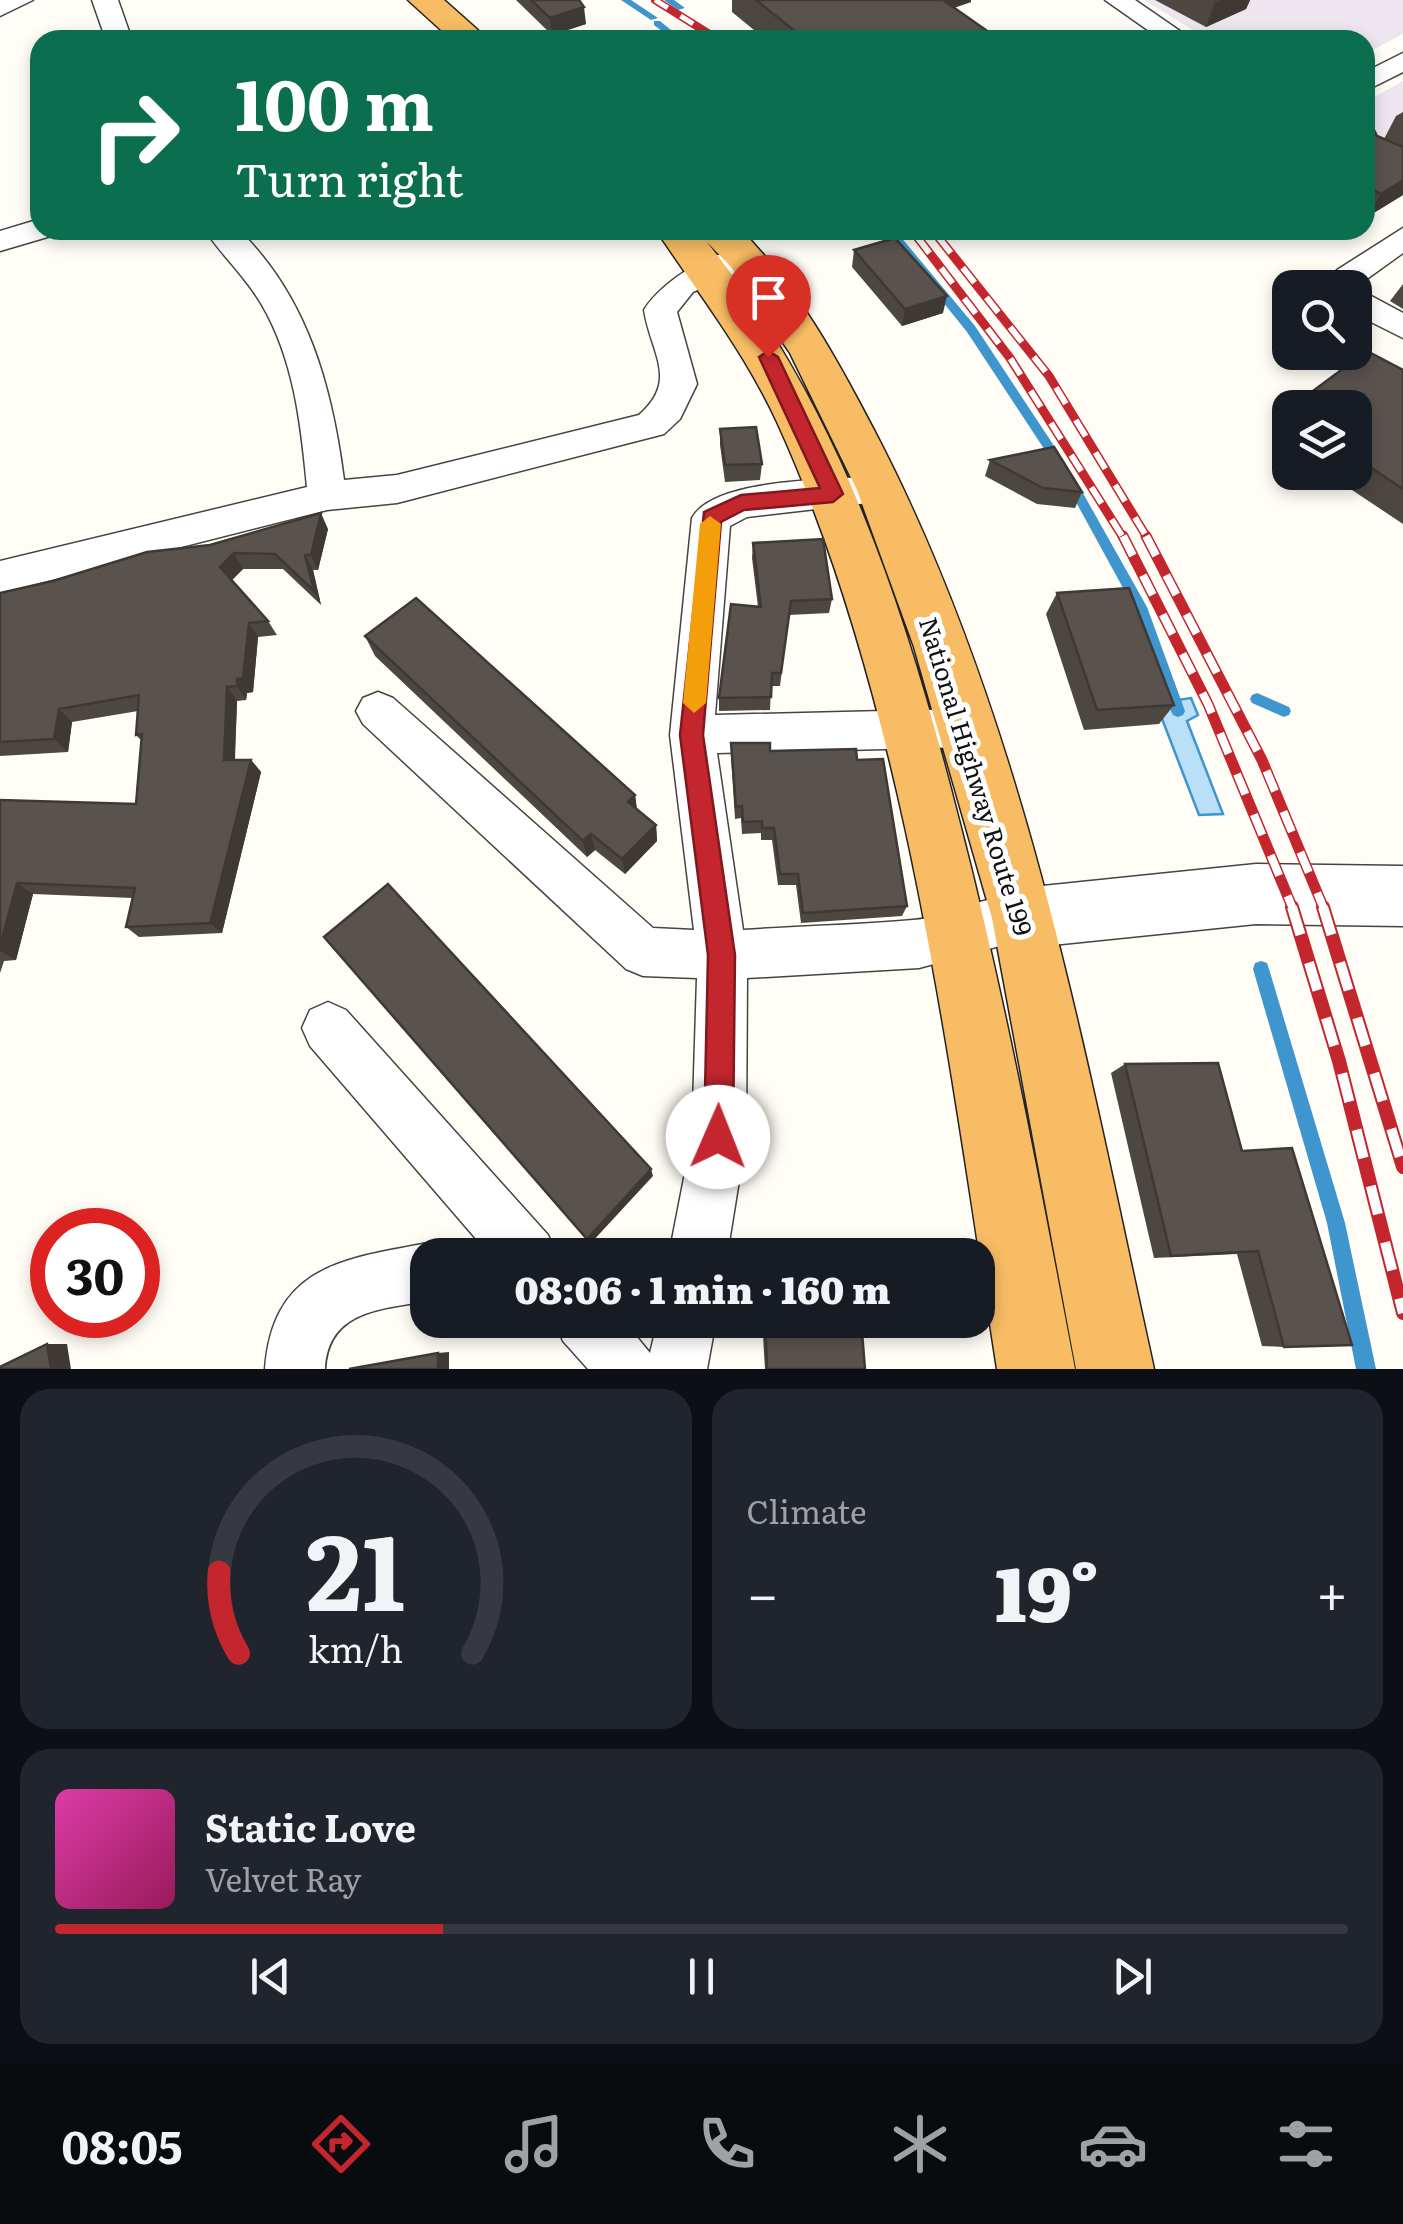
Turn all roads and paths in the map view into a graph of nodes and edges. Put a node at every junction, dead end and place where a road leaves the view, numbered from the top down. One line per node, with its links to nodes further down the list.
1 (20, 0): 6 (street)
2 (105, 0): 7 (street)
3 (424, 0): 8 (highway)
4 (465, 0): 9 (highway)
5 (1118, 0): 10 (street)
6 (0, 8)
7 (115, 30)
8 (477, 30)
9 (483, 30)
10 (1164, 30)
11 (1403, 60): 12 (street)
12 (1375, 77)
13 (30, 232): 16 (street)
14 (1403, 238): 18 (street)
15 (233, 240): 22 (street)
16 (0, 242)
17 (712, 247): 21 (highway, National Highway Route 199); 22 (street)
18 (1358, 270)
19 (1372, 310): 20 (street)
20 (1403, 327)
21 (857, 492): 25 (highway, National Highway Route 199); 26 (highway, National Highway Route 199); 27 (street)
22 (327, 496): 23 (street)
23 (0, 576)
24 (378, 710): 33 (street)
25 (907, 728): 26 (street); 27 (street); 32 (highway, National Highway Route 199)
26 (966, 728): 31 (highway, National Highway Route 199)
27 (692, 735): 33 (street)
28 (1403, 860): 29 (street)
29 (1256, 894): 30 (street); 31 (street)
30 (1403, 896)
31 (1023, 918): 32 (street); 44 (highway, National Highway Route 199)
32 (958, 930): 33 (street); 43 (highway, National Highway Route 199)
33 (722, 955): 36 (street)
34 (328, 1028): 35 (street)
35 (510, 1238)
36 (701, 1238)
37 (410, 1275): 40 (street)
38 (600, 1338): 41 (street)
39 (683, 1338): 42 (street)
40 (295, 1369)
41 (627, 1369)
42 (677, 1369)
43 (1036, 1369)
44 (1115, 1369)

